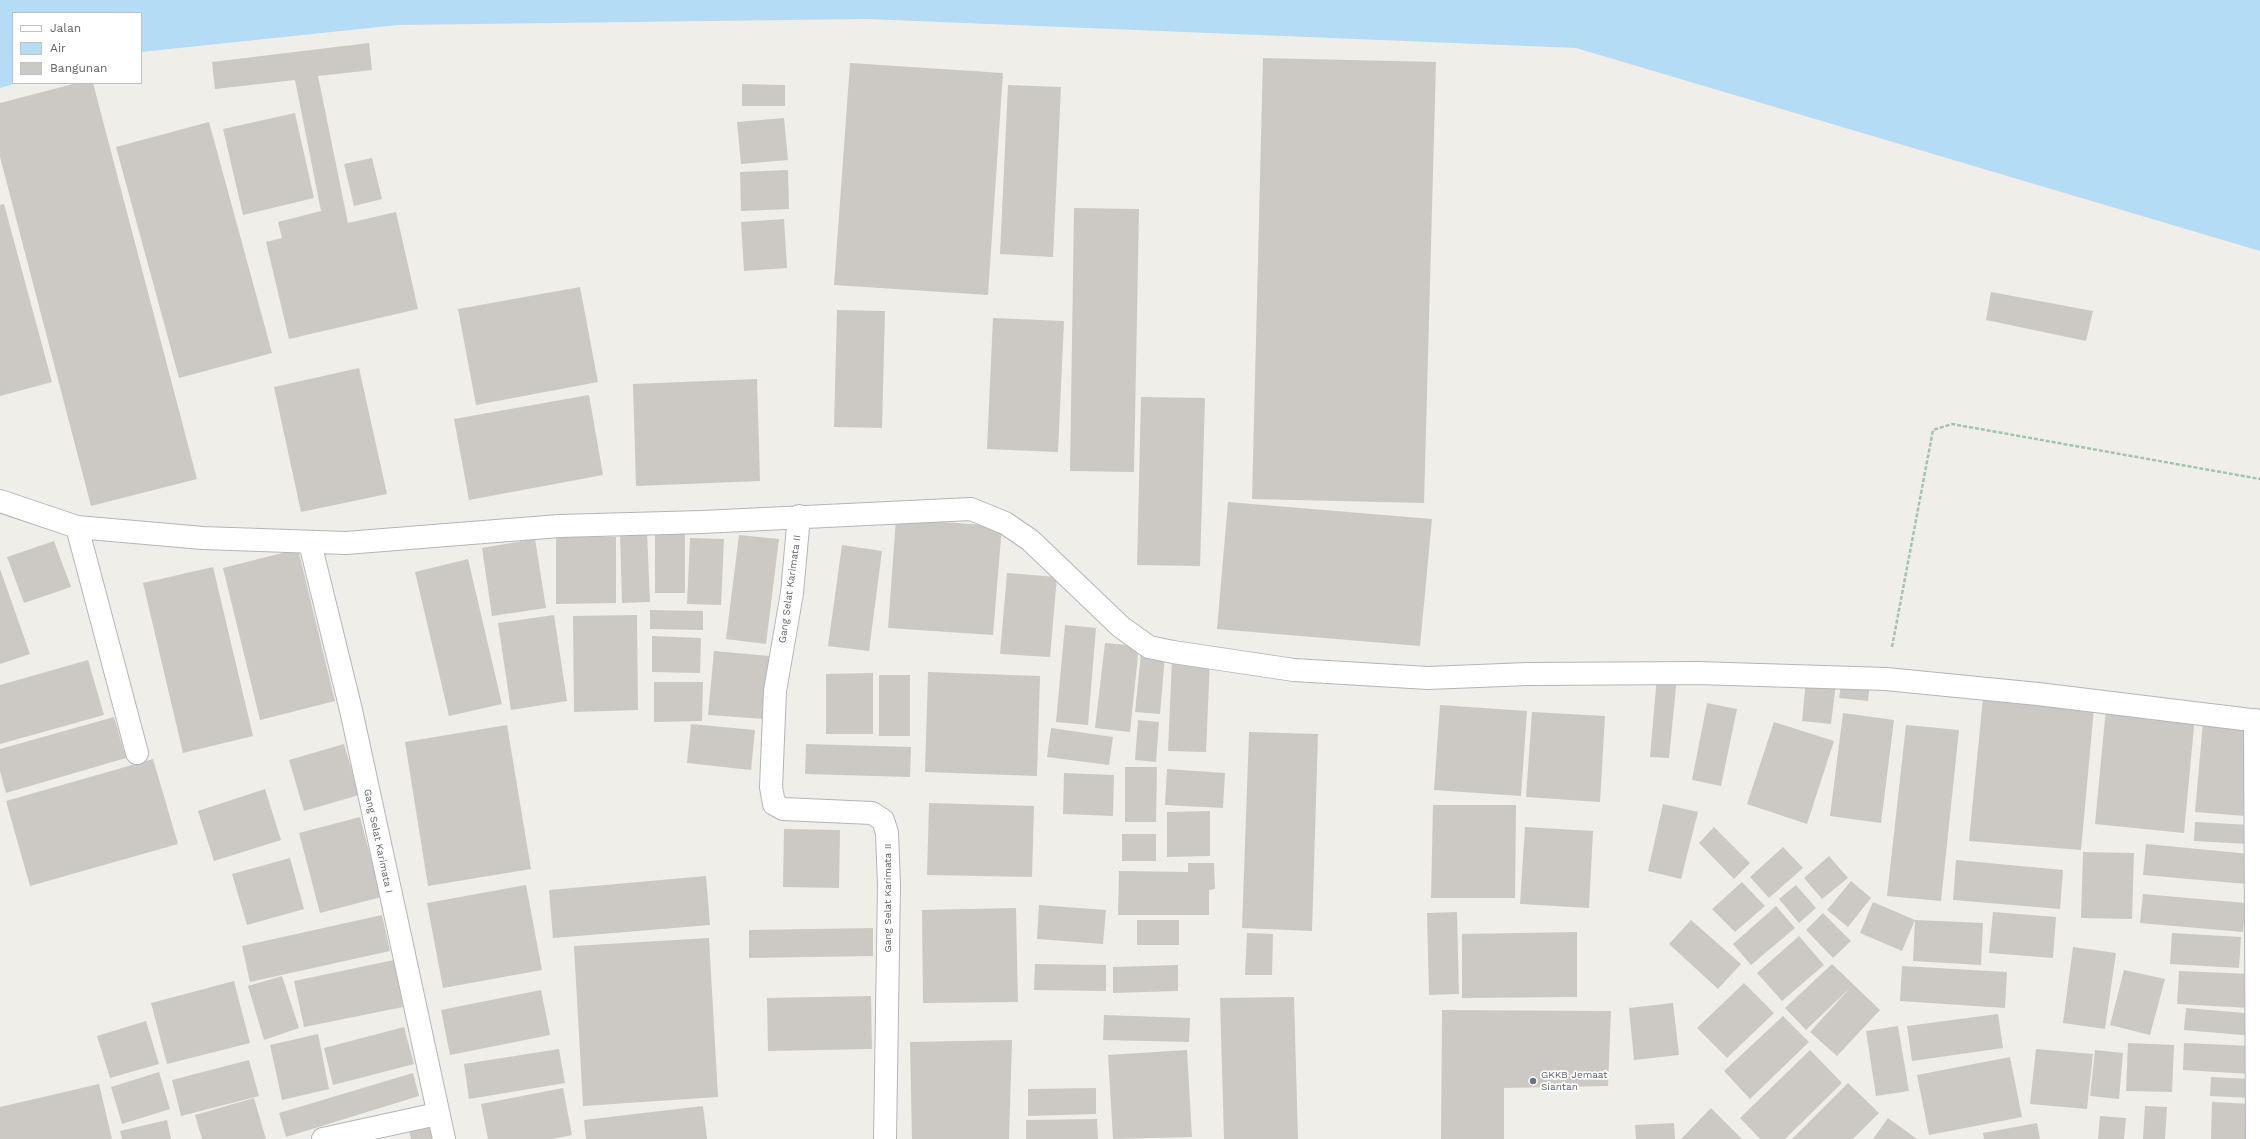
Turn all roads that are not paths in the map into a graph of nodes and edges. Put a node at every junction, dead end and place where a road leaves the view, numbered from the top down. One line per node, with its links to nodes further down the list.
1 (0, 501): 3 (street)
2 (799, 516): 4 (street); 5 (street); 10 (street, Gang Selat Karimata II)
3 (77, 527): 4 (street); 6 (street)
4 (310, 543): 7 (street, Gang Selat Karimata I)
5 (2257, 721): 11 (street)
6 (137, 753)
7 (437, 1114): 8 (street); 9 (street, Gang Selat Karimata I)
8 (323, 1139)
9 (444, 1139)
10 (885, 1139)
11 (2257, 1139)

